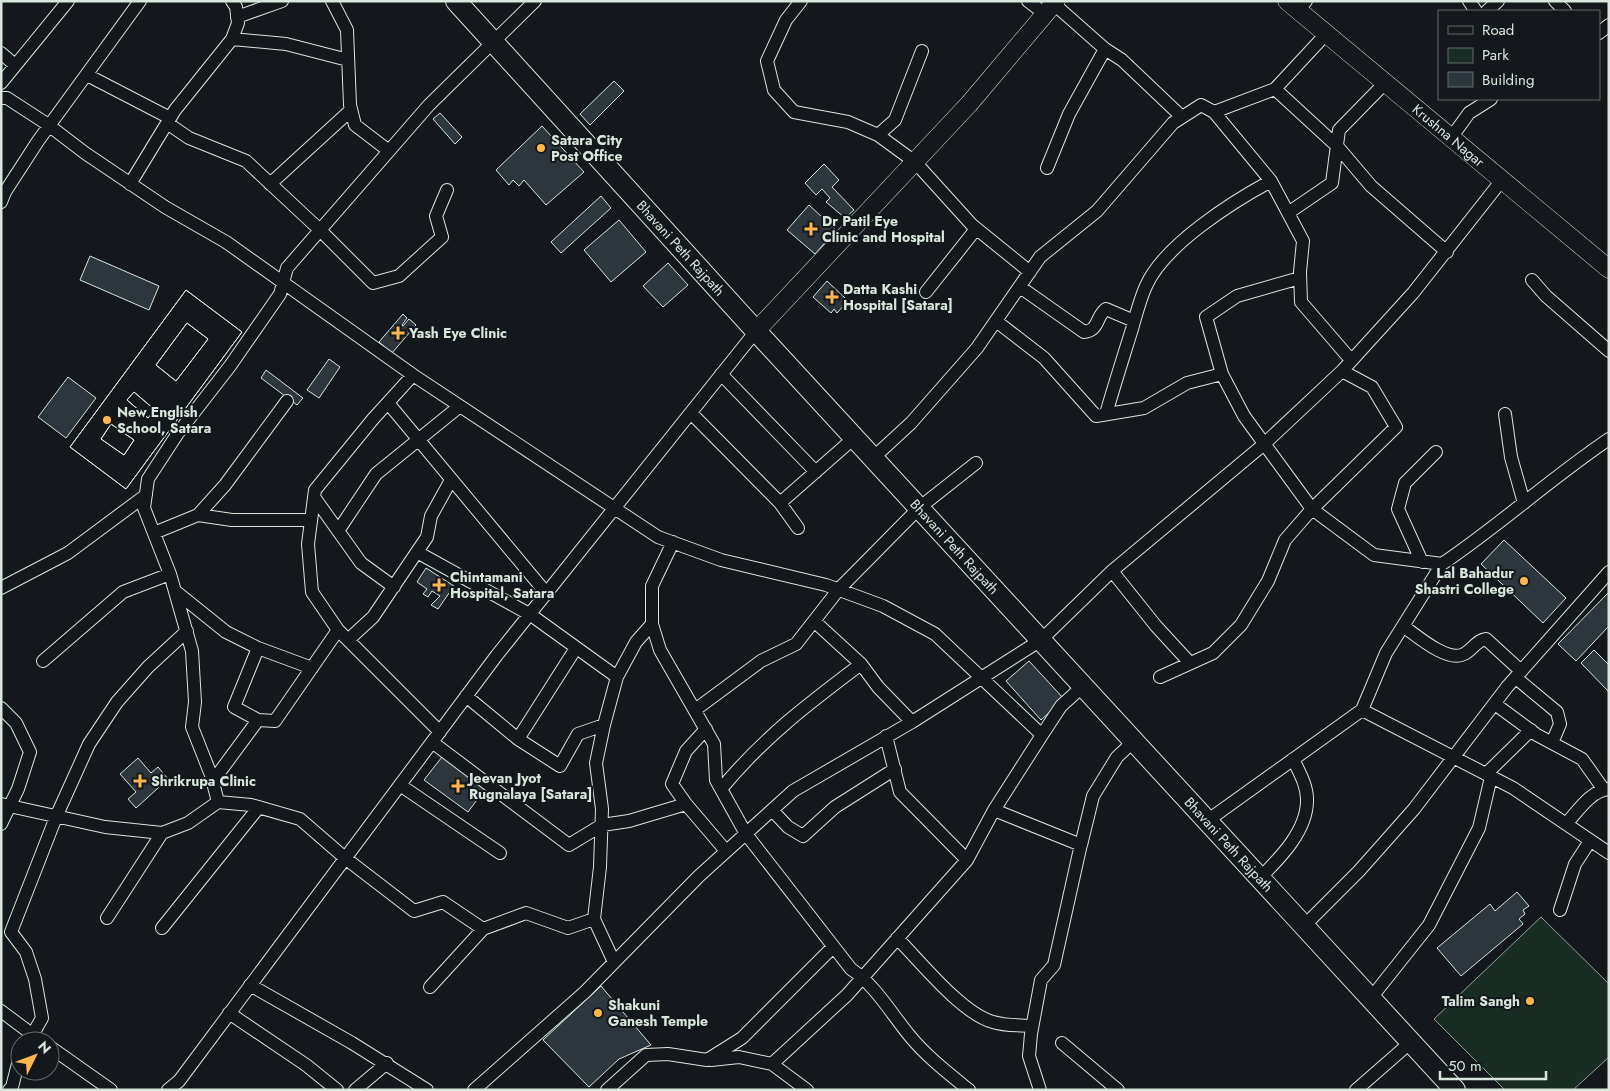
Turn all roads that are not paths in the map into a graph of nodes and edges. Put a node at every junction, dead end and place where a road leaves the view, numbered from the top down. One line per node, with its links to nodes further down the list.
1 (68, 1): 22 (street)
2 (140, 1): 23 (street)
3 (232, 1): 14 (street)
4 (282, 1): 14 (street)
5 (332, 1): 21 (street)
6 (456, 1): 17 (main road, Bhavani Peth Rajpath)
7 (535, 1): 17 (street)
8 (801, 1): 34 (street)
9 (1028, 1): 12 (street)
10 (1498, 1): 13 (street)
11 (1297, 4): 15 (main road, Krushna Nagar)
12 (1052, 6): 18 (street); 38 (main road)
13 (1488, 10)
14 (237, 17): 16 (street)
15 (1326, 34): 25 (main road, Krushna Nagar); 26 (street)
16 (232, 39): 21 (street); 32 (street)
17 (494, 43): 37 (street); 59 (main road, Bhavani Peth Rajpath)
18 (1105, 49): 31 (street); 39 (street)
19 (922, 51): 34 (street)
20 (1, 53): 22 (street)
21 (348, 60): 29 (street)
22 (16, 65): 24 (street)
23 (87, 74): 32 (street); 33 (street)
24 (1, 82)
25 (1385, 83): 35 (main road, Krushna Nagar); 36 (street)
26 (1275, 89): 30 (street); 36 (street)
27 (1, 98): 33 (street)
28 (1489, 100): 35 (street)
29 (351, 110): 37 (street); 43 (street)
30 (1214, 112): 31 (street); 41 (street)
31 (1182, 117): 51 (street)
32 (169, 121): 42 (street); 43 (street)
33 (50, 126): 42 (street); 45 (street)
34 (878, 135): 38 (street)
35 (1451, 138): 40 (main road, Krushna Nagar)
36 (1337, 146): 46 (street); 49 (street)
37 (389, 151): 48 (street)
38 (915, 162): 47 (street); 59 (main road)
39 (1047, 168)
40 (1502, 180): 49 (street); 50 (main road, Krushna Nagar)
41 (1271, 181): 46 (street); 58 (street)
42 (130, 184): 54 (street)
43 (270, 184): 48 (street)
44 (447, 190): 48 (street)
45 (1, 202)
46 (1288, 213): 52 (street)
47 (976, 229): 51 (street); 56 (street)
48 (320, 230): 54 (street)
49 (1447, 252): 61 (street)
50 (1609, 269)
51 (1030, 272): 55 (street)
52 (1300, 278): 61 (street); 64 (street)
53 (1532, 280): 60 (street)
54 (283, 283): 65 (street); 81 (street)
55 (1020, 287): 57 (street); 58 (street)
56 (926, 292)
57 (996, 321): 70 (street); 77 (street)
58 (1134, 322): 70 (street)
59 (756, 331): 63 (street); 72 (main road, Bhavani Peth Rajpath)
60 (1609, 351)
61 (1352, 360): 62 (street)
62 (1342, 371): 75 (street); 87 (street)
63 (722, 374): 69 (street); 79 (street)
64 (1222, 374): 70 (street); 75 (street)
65 (413, 375): 67 (street); 68 (street)
66 (287, 401): 88 (street)
67 (388, 403): 74 (street); 82 (street)
68 (460, 406): 74 (street); 85 (street)
69 (691, 413): 83 (street); 85 (street)
70 (1106, 414)
71 (1505, 414): 84 (street)
72 (854, 438): 77 (main road, Bhavani Peth Rajpath); 79 (street)
73 (1609, 439): 84 (street)
74 (419, 440): 80 (street); 91 (street)
75 (1263, 445): 87 (street); 97 (street)
76 (1436, 452): 95 (street)
77 (872, 458): 86 (main road, Bhavani Peth Rajpath)
78 (976, 463): 86 (street)
79 (816, 472): 83 (street)
80 (452, 480): 94 (street); 104 (street)
81 (146, 495): 92 (street); 101 (street)
82 (314, 498): 89 (street); 91 (street)
83 (780, 503): 90 (street)
84 (1524, 503): 96 (street)
85 (615, 508): 93 (street); 104 (street)
86 (918, 508): 102 (street); 112 (main road, Bhavani Peth Rajpath)
87 (1312, 509): 95 (street); 116 (street)
88 (198, 515): 89 (street); 92 (street)
89 (311, 520): 109 (street)
90 (798, 528)
91 (338, 531): 100 (street)
92 (154, 533): 99 (street)
93 (673, 542): 102 (street); 107 (street)
94 (417, 552): 100 (street); 105 (street)
95 (1422, 562): 96 (street)
96 (1442, 564): 108 (street)
97 (1112, 571): 112 (street); 116 (street)
98 (1609, 572): 119 (street)
99 (170, 574): 103 (street); 115 (street)
100 (394, 587): 111 (street)
101 (1, 588)
102 (839, 589): 106 (street); 122 (street)
103 (175, 591): 110 (street); 113 (street)
104 (547, 594): 105 (street)
105 (531, 614): 114 (street); 124 (street)
106 (814, 621): 117 (street); 127 (street)
107 (652, 624): 121 (street); 127 (street)
108 (1403, 626): 119 (street); 128 (street)
109 (338, 630): 111 (street); 118 (street)
110 (187, 631): 145 (street); 155 (street)
111 (348, 640): 134 (street)
112 (1041, 640): 122 (street); 123 (main road, Bhavani Peth Rajpath)
113 (258, 648): 118 (street); 129 (street)
114 (576, 648): 121 (street); 137 (street)
115 (43, 661)
116 (1190, 663): 120 (street)
117 (861, 664): 130 (street); 147 (street)
118 (312, 668): 129 (street)
119 (1519, 675): 125 (street); 140 (street)
120 (1160, 676)
121 (617, 677): 131 (street)
122 (982, 679): 130 (street); 135 (street)
123 (1083, 686): 135 (street); 138 (main road, Bhavani Peth Rajpath)
124 (466, 696): 134 (street); 137 (street)
125 (1495, 704): 133 (street); 141 (street)
126 (1, 708): 150 (street)
127 (695, 710): 132 (street)
128 (1362, 710): 141 (street); 142 (street)
129 (258, 720): 145 (street)
130 (912, 722): 136 (street)
131 (604, 725): 137 (street); 159 (street)
132 (706, 729): 147 (street); 151 (street)
133 (1531, 730): 140 (street); 144 (street)
134 (440, 732): 139 (street)
135 (1042, 735): 154 (street)
136 (886, 736): 143 (street); 153 (street)
137 (518, 739)
138 (1134, 741): 156 (main road, Bhavani Peth Rajpath); 163 (street)
139 (432, 742): 146 (street); 159 (street)
140 (1552, 743): 148 (street)
141 (1455, 758): 144 (street); 173 (street)
142 (1293, 759): 156 (street); 169 (street)
143 (895, 769): 153 (street); 168 (street)
144 (1488, 776): 158 (street); 182 (street)
145 (213, 780): 149 (street)
146 (400, 785): 165 (street); 167 (street)
147 (721, 789): 161 (street)
148 (1606, 789): 158 (street)
149 (218, 802): 152 (street); 160 (street)
150 (6, 804): 155 (street); 157 (street)
151 (686, 804): 159 (street); 164 (street)
152 (259, 807): 167 (street); 174 (street)
153 (772, 810): 161 (street)
154 (994, 810): 163 (street); 168 (street)
155 (56, 818): 160 (street); 187 (street)
156 (1207, 821): 169 (main road, Bhavani Peth Rajpath)
157 (1, 824)
158 (1566, 824): 162 (street)
159 (602, 825): 172 (street)
160 (162, 833): 171 (street)
161 (746, 834): 164 (street); 177 (street)
162 (1590, 841): 166 (street); 170 (street)
163 (1080, 844): 185 (street)
164 (726, 850): 178 (street)
165 (500, 853)
166 (1609, 853)
167 (345, 858): 175 (street); 180 (street)
168 (967, 860): 176 (street)
169 (1260, 878): 173 (main road, Bhavani Peth Rajpath)
170 (1560, 910)
171 (107, 918)
172 (594, 919): 175 (street); 178 (street)
173 (1304, 926): 182 (main road, Bhavani Peth Rajpath)
174 (162, 928)
175 (483, 929): 181 (street)
176 (897, 938): 179 (street); 185 (street)
177 (833, 947): 179 (street); 191 (street)
178 (614, 962): 195 (street)
179 (863, 977): 193 (street); 203 (street)
180 (250, 985): 184 (street); 192 (street)
181 (430, 988)
182 (1371, 998): 188 (main road, Bhavani Peth Rajpath)
183 (1, 1011): 186 (street)
184 (229, 1013): 194 (street); 198 (street)
185 (1032, 1026): 204 (street)
186 (25, 1031)
187 (37, 1031)
188 (1411, 1042): 206 (street); 207 (main road, Bhavani Peth Rajpath)
189 (1062, 1043): 205 (street)
190 (60, 1054): 196 (street)
191 (707, 1060): 193 (street); 201 (street)
192 (387, 1063): 199 (street); 200 (street)
193 (772, 1064): 202 (street)
194 (183, 1085): 197 (street)
195 (479, 1088)
196 (111, 1090)
197 (168, 1090)
198 (338, 1090)
199 (355, 1090)
200 (427, 1090)
201 (607, 1090)
202 (807, 1090)
203 (969, 1090)
204 (1040, 1090)
205 (1118, 1090)
206 (1356, 1090)
207 (1455, 1090)

